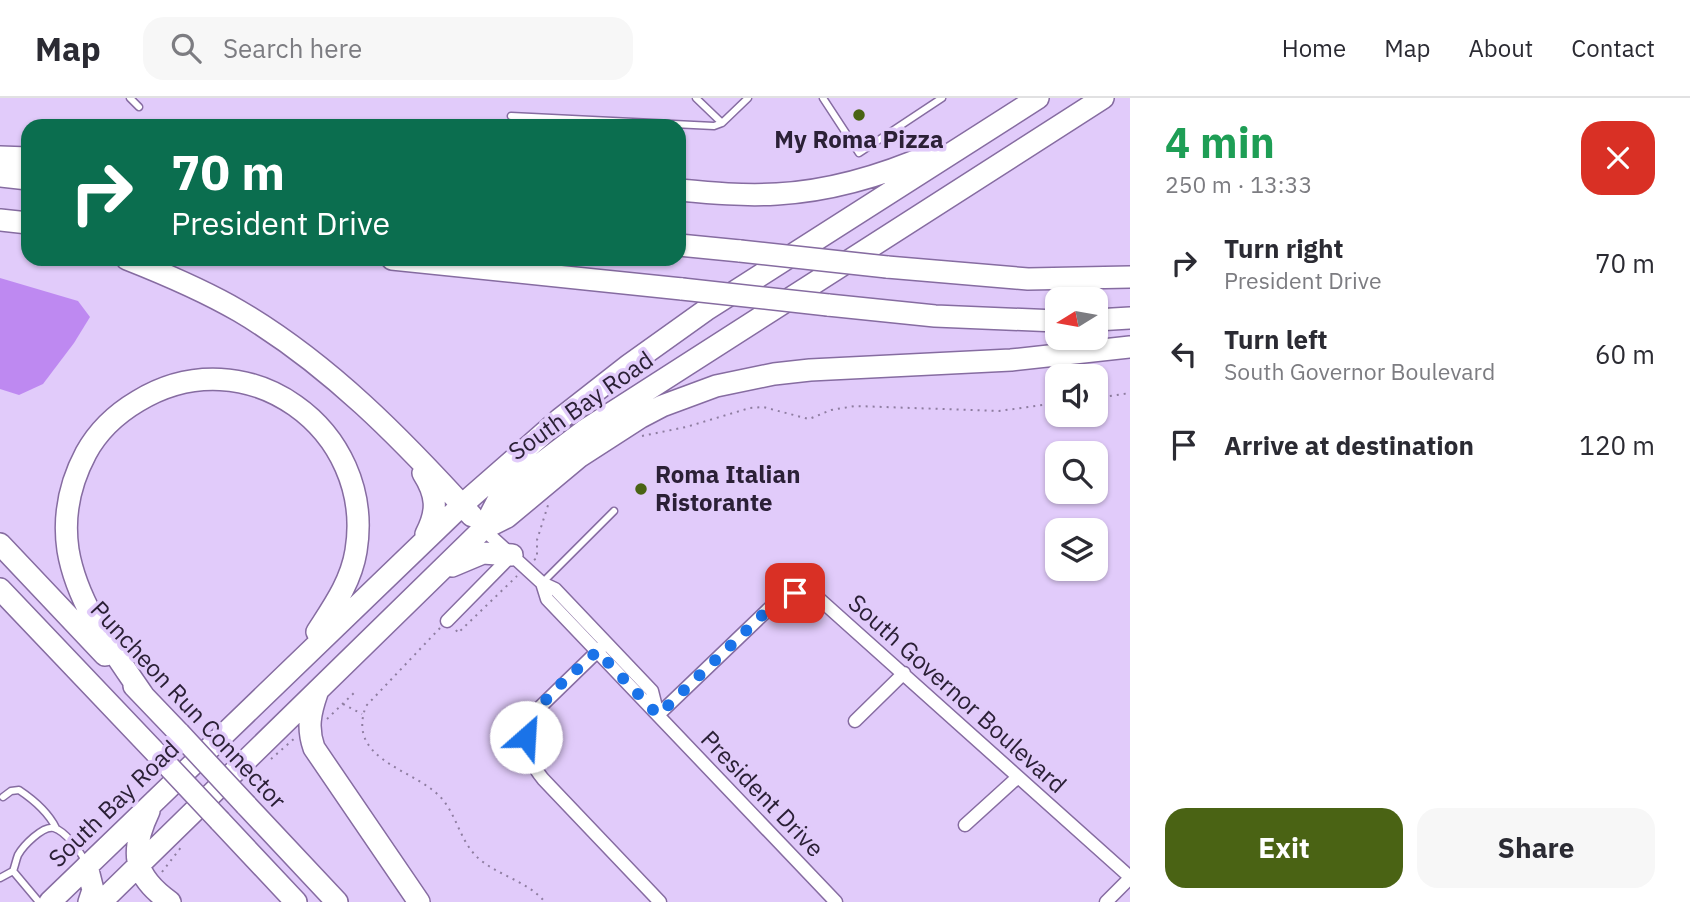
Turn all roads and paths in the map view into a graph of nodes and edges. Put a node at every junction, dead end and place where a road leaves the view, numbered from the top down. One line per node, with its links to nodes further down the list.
1 (130, 98): 8 (lane)
2 (696, 98): 11 (lane)
3 (748, 98): 11 (lane)
4 (823, 98): 5 (lane)
5 (942, 98)
6 (1038, 98): 13 (highway, South Bay Road)
7 (1103, 98): 35 (highway, South Bay Road)
8 (139, 107)
9 (512, 116): 10 (lane)
10 (570, 119)
11 (722, 123): 12 (lane)
12 (686, 125)
13 (990, 128): 18 (highway); 33 (highway, South Bay Road)
14 (0, 157): 15 (highway)
15 (21, 158)
16 (0, 176): 17 (highway)
17 (21, 178)
18 (686, 190)
19 (686, 247): 22 (highway, bridge)
20 (143, 266): 31 (highway)
21 (460, 266): 25 (highway, bridge)
22 (1130, 277)
23 (1130, 318): 24 (highway)
24 (1108, 319)
25 (1045, 321)
26 (1130, 347): 35 (highway)
27 (1130, 393): 28 (path)
28 (1108, 396)
29 (1045, 405): 30 (path)
30 (638, 437)
31 (407, 448): 33 (highway); 37 (highway)
32 (551, 497): 39 (path)
33 (462, 505): 35 (highway); 37 (highway, South Bay Road)
34 (614, 511): 42 (lane)
35 (483, 529): 38 (street, President Drive); 40 (highway, South Bay Road)
36 (0, 544): 49 (highway, Puncheon Run Connector)
37 (421, 544): 46 (highway, South Bay Road)
38 (512, 555): 40 (highway); 42 (street, President Drive); 44 (street)
39 (537, 558)
40 (440, 571): 48 (highway, South Bay Road)
41 (516, 577): 44 (path)
42 (542, 583): 45 (street, President Drive)
43 (0, 589): 69 (highway, bridge)
44 (447, 621): 51 (path)
45 (602, 647): 52 (street, President Drive); 73 (street)
46 (301, 659): 49 (highway); 56 (highway, South Bay Road)
47 (904, 673): 52 (street, South Governor Boulevard); 53 (street); 54 (street, South Governor Boulevard)
48 (317, 690): 60 (highway, South Bay Road); 71 (highway)
49 (143, 695): 70 (highway, Puncheon Run Connector, bridge)
50 (343, 704): 51 (path)
51 (363, 715): 72 (path)
52 (658, 715): 74 (street, President Drive)
53 (855, 721)
54 (1018, 777): 57 (street); 62 (street, South Governor Boulevard)
55 (3, 794): 58 (lane)
56 (153, 802): 59 (highway, South Bay Road); 60 (highway)
57 (965, 825)
58 (56, 828): 59 (lane); 61 (lane)
59 (87, 866): 65 (highway, South Bay Road); 66 (highway)
60 (138, 866): 67 (highway, South Bay Road); 68 (highway)
61 (13, 871): 63 (lane); 64 (lane)
62 (1130, 877): 75 (street)
63 (0, 878)
64 (38, 902)
65 (50, 902)
66 (89, 902)
67 (102, 902)
68 (170, 902)
69 (296, 902)
70 (337, 902)
71 (419, 902)
72 (545, 902)
73 (660, 902)
74 (836, 902)
75 (1106, 902)

